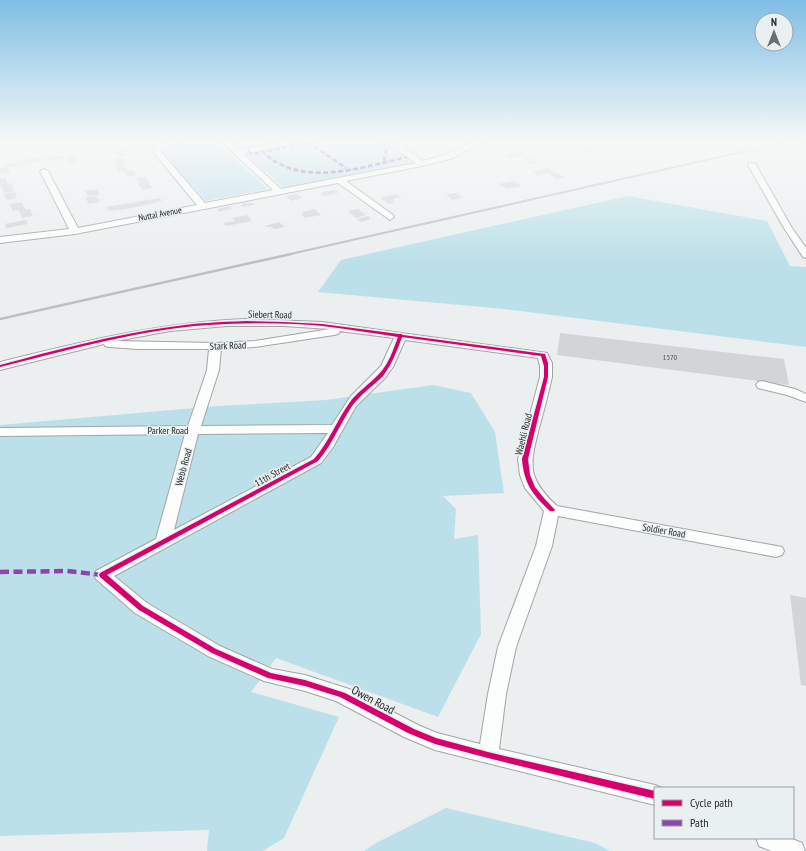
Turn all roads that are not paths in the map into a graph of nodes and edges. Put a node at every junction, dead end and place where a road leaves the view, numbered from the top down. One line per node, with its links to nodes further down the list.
1 (50, 182): 10 (street)
2 (182, 182): 8 (street)
3 (269, 182): 7 (street)
4 (330, 182): 7 (street, Nuttal Avenue)
5 (342, 182): 9 (street)
6 (762, 182): 12 (street)
7 (279, 191): 8 (street, Nuttal Avenue)
8 (203, 206): 10 (street, Nuttal Avenue)
9 (390, 217)
10 (75, 231): 11 (street, Nuttal Avenue)
11 (0, 240)
12 (806, 255)
13 (358, 330): 14 (street, Siebert Road); 15 (street, Siebert Road); 16 (street, Stark Road)
14 (401, 335): 17 (street, Siebert Road); 21 (street, 11th Street)
15 (98, 342): 16 (street, Stark Road); 18 (street, Siebert Road)
16 (215, 346): 22 (street, Webb Road)
17 (543, 355): 24 (street, Waehli Road)
18 (0, 366)
19 (762, 385): 20 (street)
20 (806, 398)
21 (336, 428): 22 (street, Parker Road); 25 (street, 11th Street)
22 (193, 430): 23 (street, Parker Road); 25 (street, Webb Road)
23 (0, 432)
24 (552, 510): 26 (street, Soldier Road); 28 (street)
25 (163, 542): 27 (street, 11th Street)
26 (776, 551)
27 (102, 576): 28 (street, Owen Road)
28 (488, 755): 29 (street, Owen Road)
29 (654, 795)
30 (769, 839): 31 (street)
31 (794, 851)

